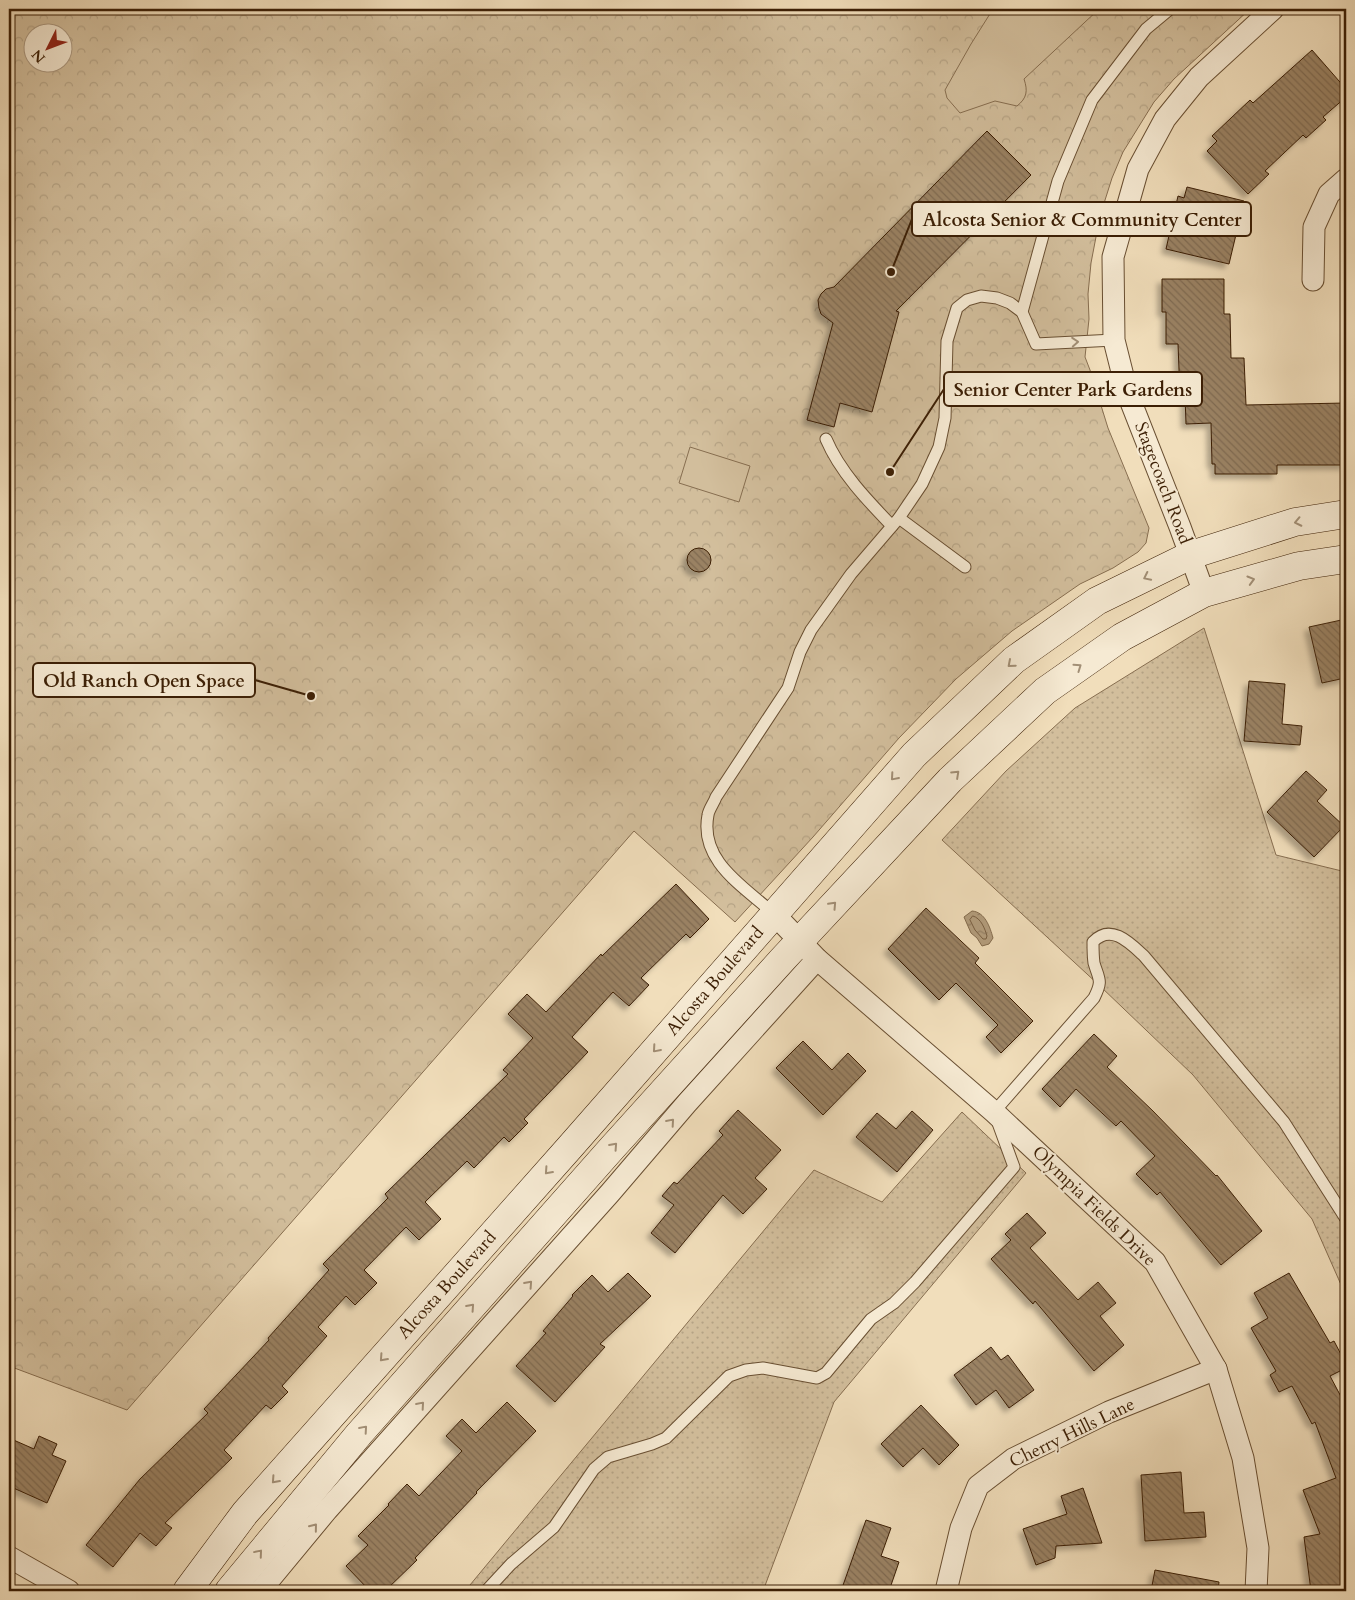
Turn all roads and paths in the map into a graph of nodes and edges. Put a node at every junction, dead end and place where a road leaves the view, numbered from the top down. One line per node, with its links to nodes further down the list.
1 (1170, 9): 5 (lane)
2 (1273, 9): 6 (street, Stagecoach Road)
3 (1346, 179): 4 (street)
4 (1313, 280)
5 (1022, 312): 6 (lane, one-way to 6); 9 (lane)
6 (1114, 340): 10 (street, Stagecoach Road)
7 (826, 439): 9 (lane)
8 (1346, 514): 10 (main road, Alcosta Boulevard, one-way to 10)
9 (896, 522): 12 (lane); 14 (lane)
10 (1191, 555): 13 (street, Stagecoach Road); 14 (main road, Alcosta Boulevard, one-way to 14)
11 (1346, 559): 13 (main road, Alcosta Boulevard, one-way to 11)
12 (965, 567)
13 (1204, 593): 15 (main road, Alcosta Boulevard, one-way to 13)
14 (774, 914): 15 (street, Olympia Fields Drive); 21 (main road, Alcosta Boulevard, one-way to 21)
15 (808, 950): 16 (street, Olympia Fields Drive); 22 (main road, Alcosta Boulevard, one-way to 15); 23 (street, Alcosta Boulevard, one-way to 15)
16 (994, 1112): 17 (lane); 18 (street, Olympia Fields Drive); 24 (lane)
17 (1346, 1219)
18 (1216, 1369): 25 (street, Cherry Hills Lane); 26 (street, Olympia Fields Drive)
19 (9, 1557): 20 (street)
20 (69, 1591)
21 (187, 1591)
22 (229, 1591)
23 (260, 1591)
24 (486, 1591)
25 (946, 1591)
26 (1256, 1591)

